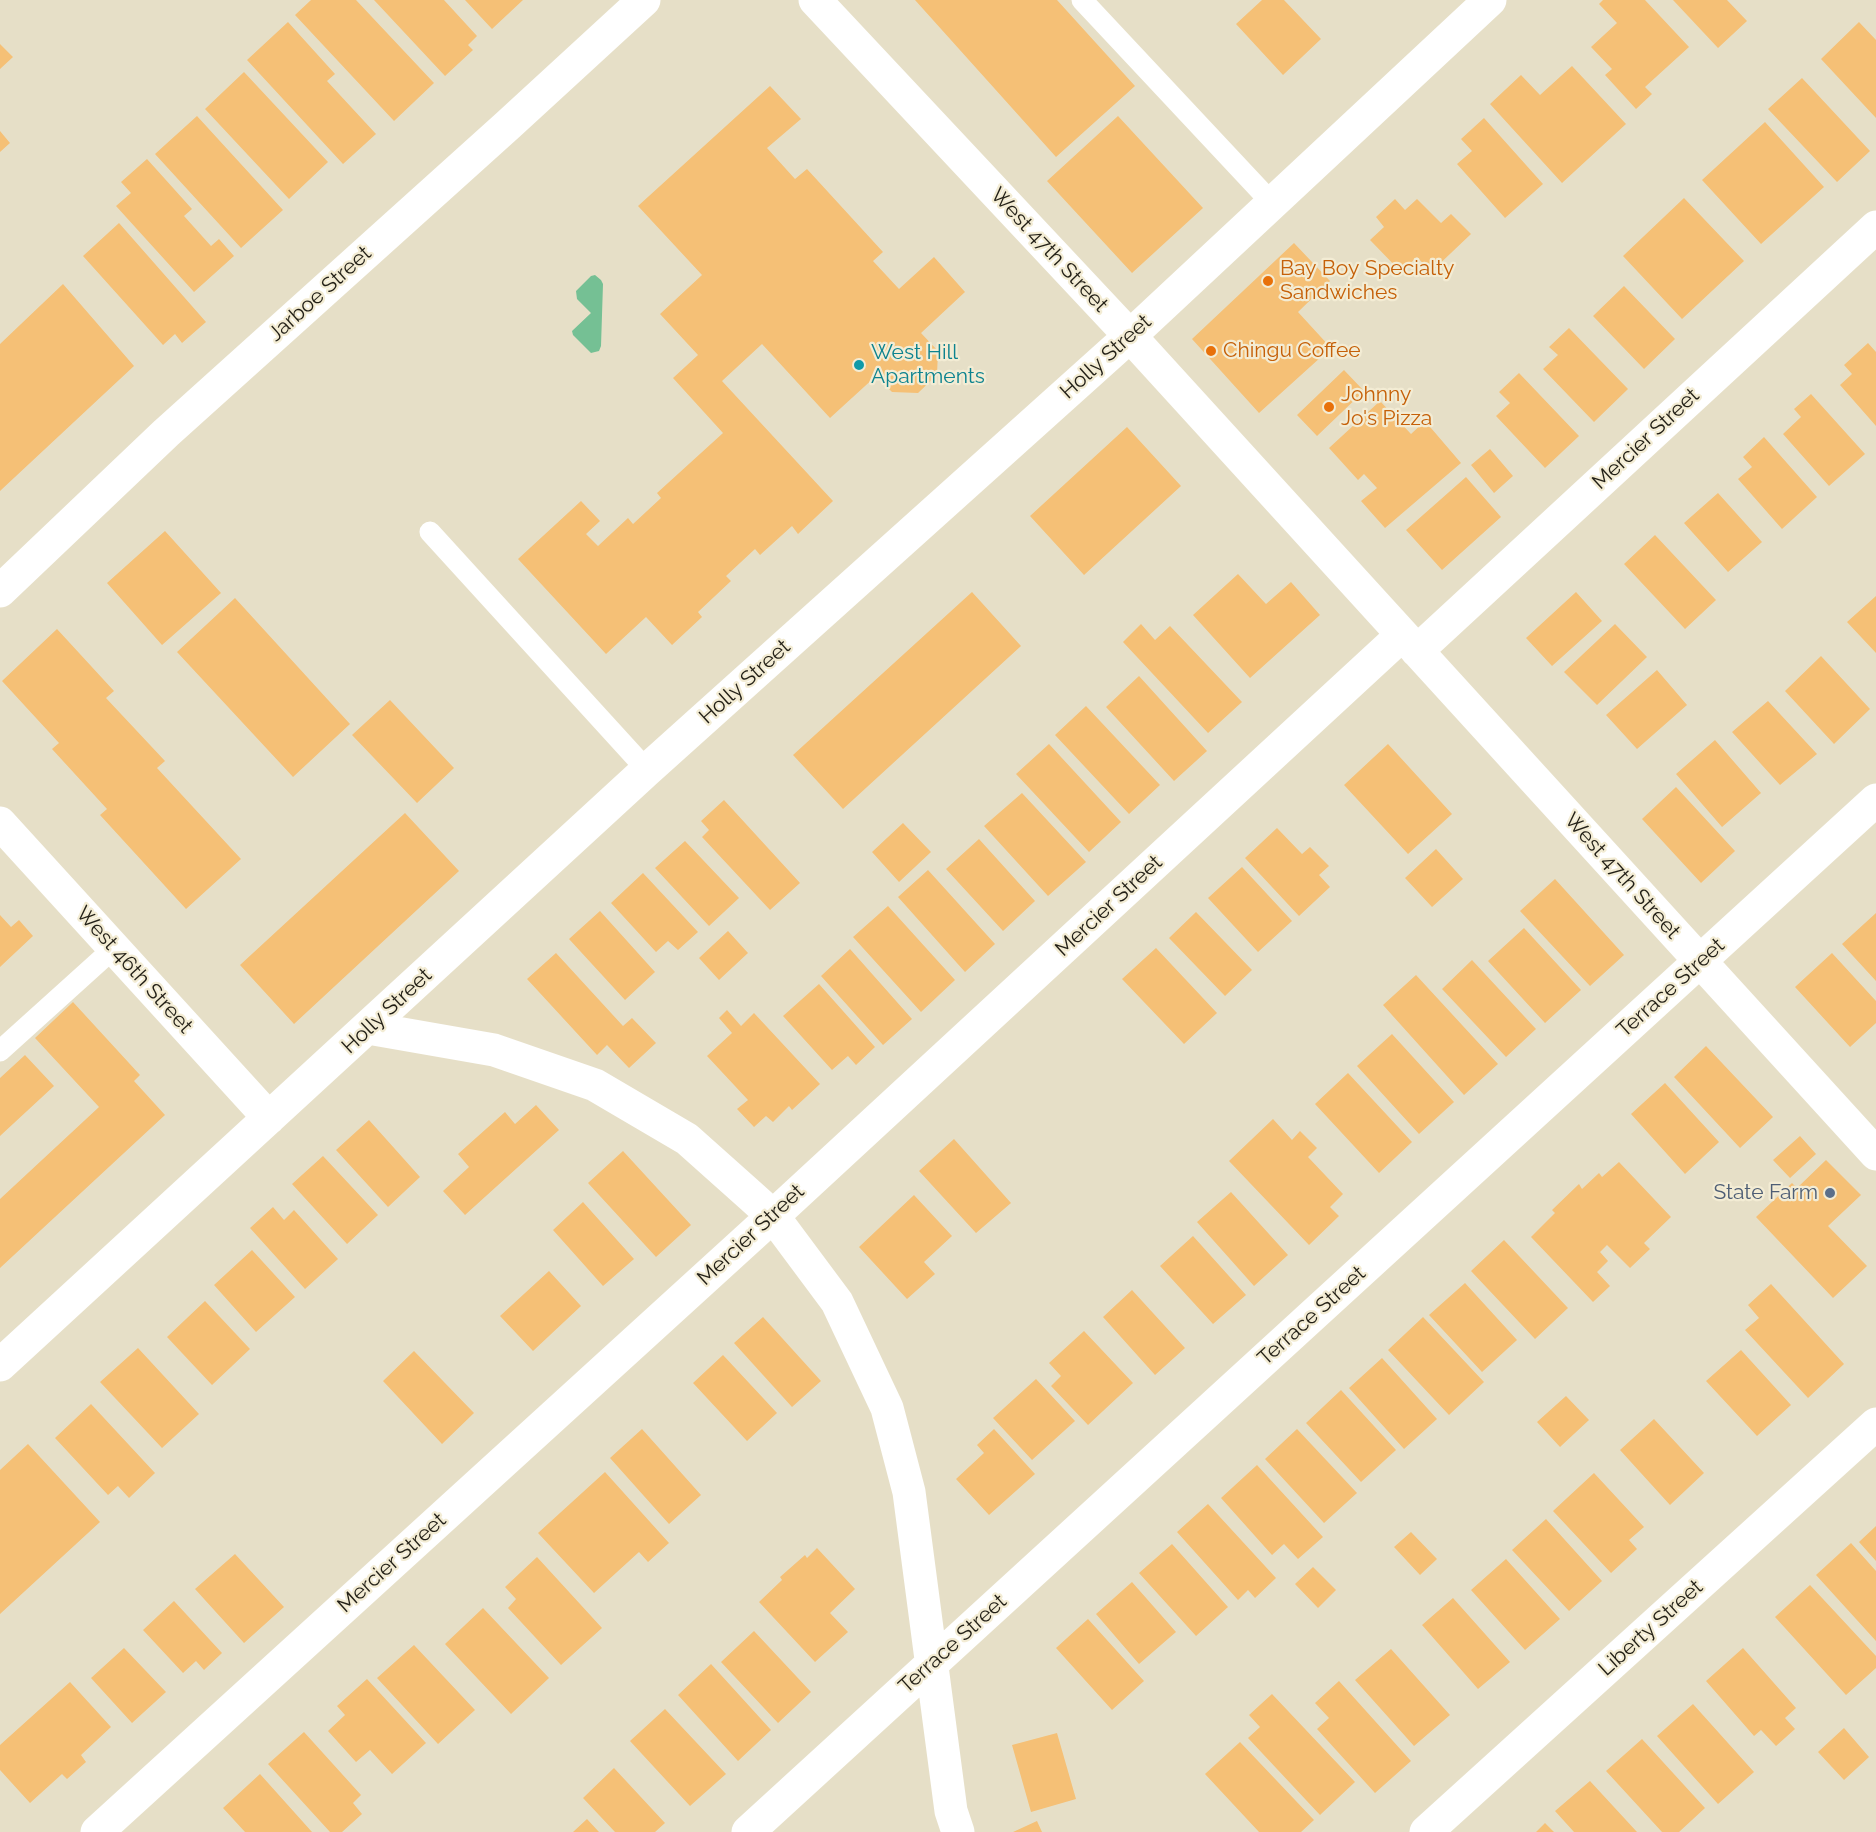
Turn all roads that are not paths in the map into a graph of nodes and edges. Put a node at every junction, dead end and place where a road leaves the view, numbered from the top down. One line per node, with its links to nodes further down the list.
1 (644, 0): 9 (street, Jarboe Street)
2 (815, 0): 7 (street, West 47th Street)
3 (1082, 0): 5 (lane)
4 (1490, 0): 5 (street, Holly Street)
5 (1272, 203): 7 (street, Holly Street)
6 (1876, 227): 10 (street, Mercier Street)
7 (1130, 336): 10 (street, West 47th Street); 11 (street, Holly Street)
8 (430, 532): 11 (lane)
9 (0, 591)
10 (1409, 643): 15 (street, West 47th Street); 20 (street, Mercier Street)
11 (647, 770): 16 (street, Holly Street)
12 (1876, 800): 15 (street, Terrace Street)
13 (0, 823): 14 (street, West 46th Street)
14 (114, 948): 17 (lane); 18 (street, West 46th Street)
15 (1700, 962): 19 (street, West 47th Street); 23 (street, Terrace Street)
16 (369, 1028): 18 (street, Holly Street); 20 (street)
17 (0, 1051)
18 (269, 1118): 21 (street, Holly Street)
19 (1876, 1154)
20 (773, 1216): 23 (street); 24 (street, Mercier Street)
21 (0, 1365)
22 (1876, 1424): 27 (street, Liberty Street)
23 (930, 1665): 25 (street, Terrace Street); 26 (street)
24 (97, 1832)
25 (748, 1832)
26 (958, 1832)
27 (1426, 1832)

